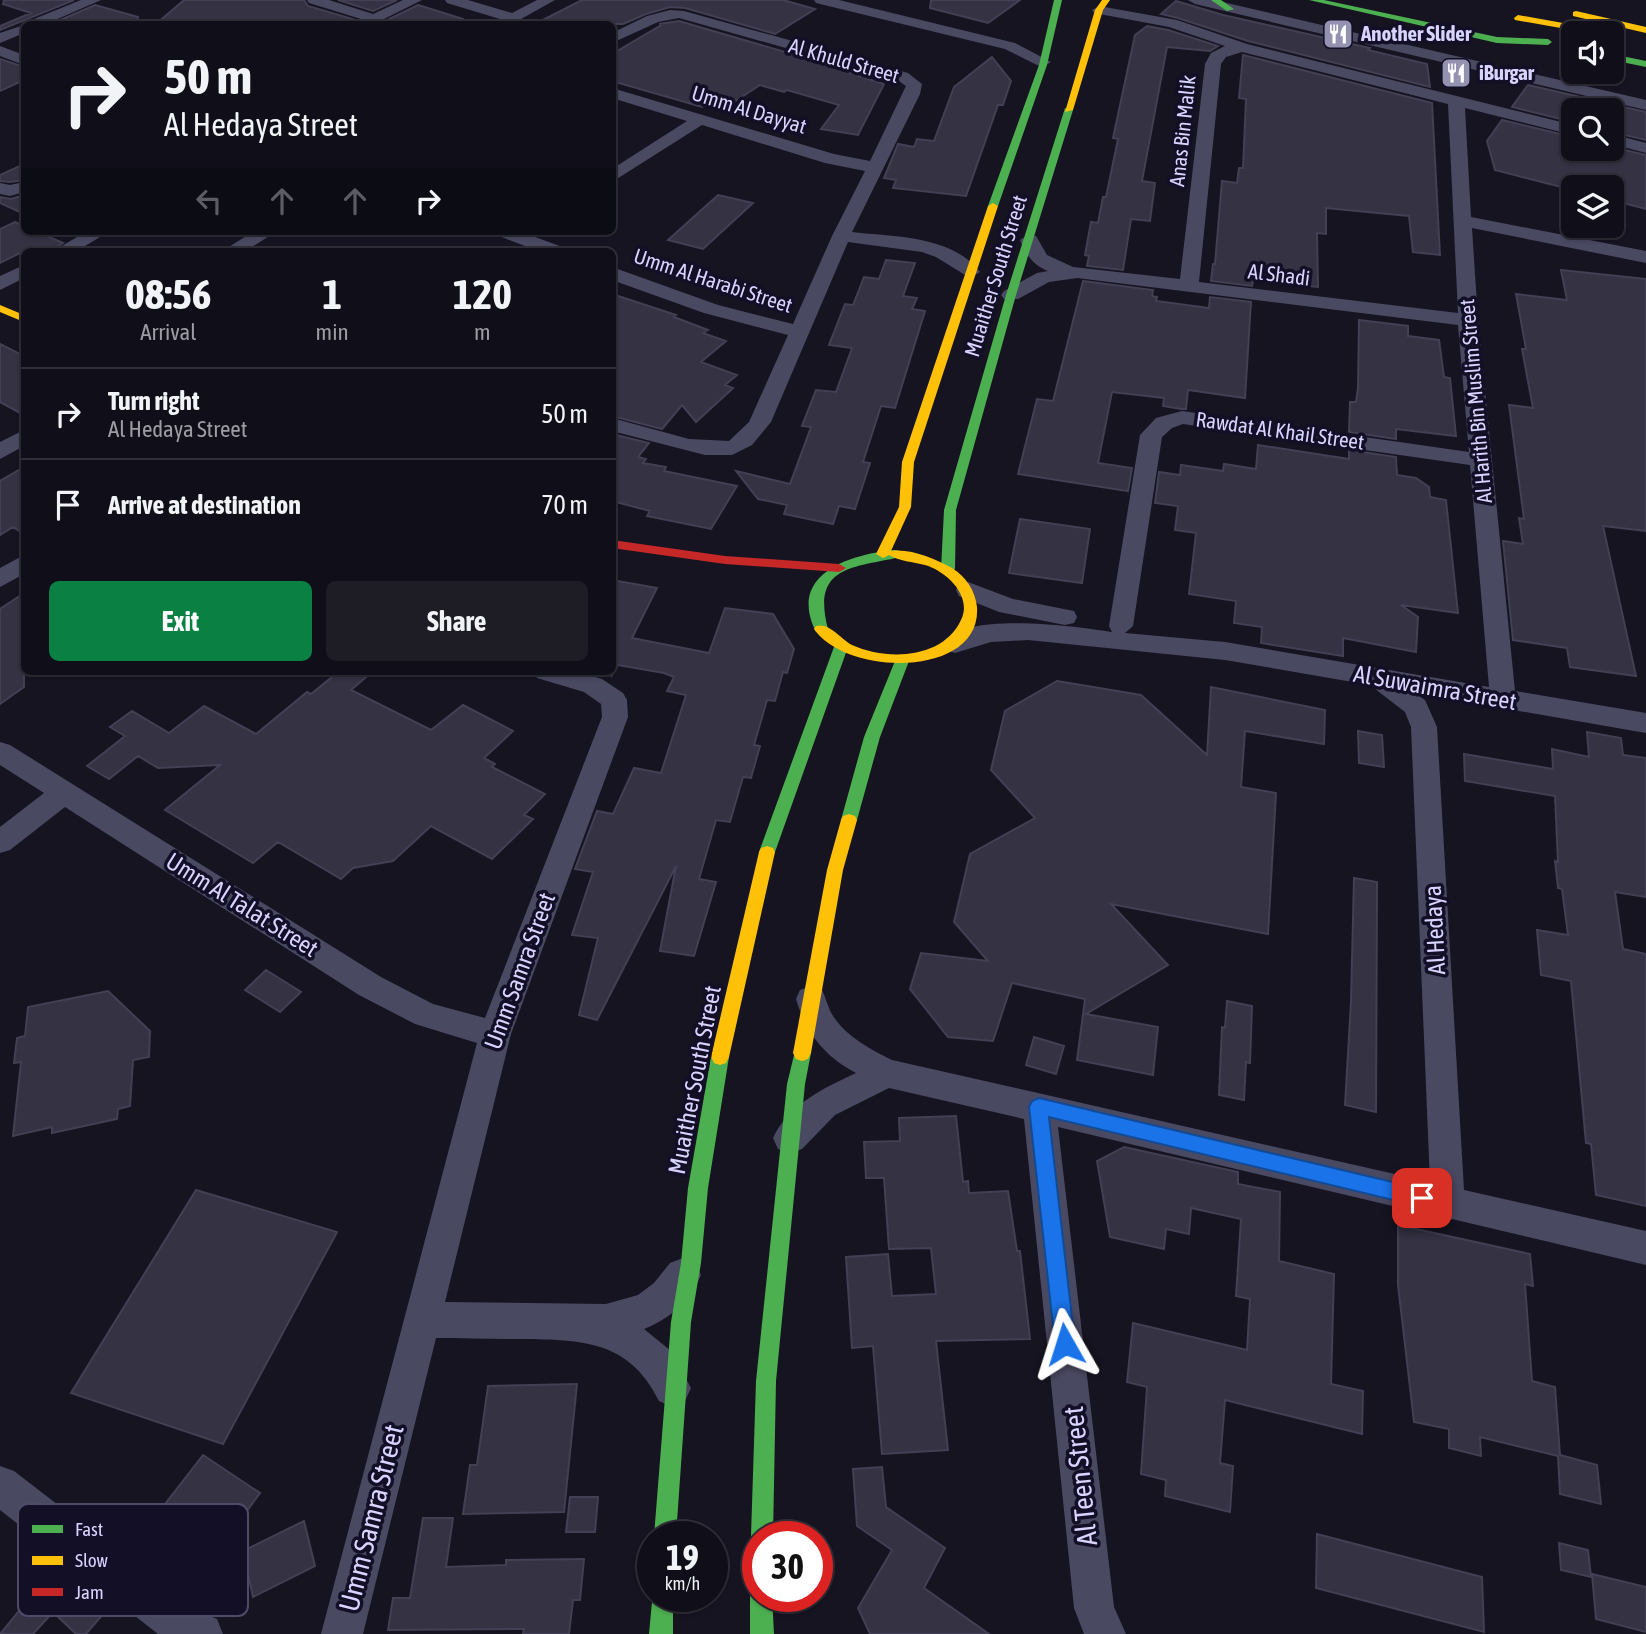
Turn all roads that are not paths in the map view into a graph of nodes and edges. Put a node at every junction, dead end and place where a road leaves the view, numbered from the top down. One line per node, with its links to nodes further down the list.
1 (94, 0): 16 (street)
2 (314, 0): 17 (street)
3 (415, 0): 18 (street)
4 (452, 0): 19 (street)
5 (548, 0): 19 (street)
6 (821, 0): 29 (street)
7 (1058, 0): 20 (main road, Muaither South Street)
8 (1069, 0): 20 (main road)
9 (1195, 0): 15 (street)
10 (1215, 0): 15 (main road)
11 (1312, 0): 27 (main road)
12 (1362, 0): 27 (main road)
13 (1101, 3): 31 (street); 55 (main road, Muaither South Street)
14 (1525, 3): 23 (main road)
15 (1230, 9): 40 (street)
16 (42, 21)
17 (367, 21)
18 (372, 21)
19 (507, 21)
20 (1053, 26): 29 (street); 36 (main road, Muaither South Street)
21 (1561, 26): 27 (main road)
22 (21, 29): 26 (street)
23 (1646, 30)
24 (616, 37): 45 (street, Al Khuld Street)
25 (1624, 37): 28 (main road)
26 (0, 38)
27 (1561, 40)
28 (1646, 42)
29 (1001, 44): 36 (street)
30 (1624, 45): 32 (main road)
31 (1242, 47): 39 (street); 66 (street, Anas Bin Malik)
32 (1646, 50)
33 (0, 51): 34 (street)
34 (21, 59)
35 (1624, 59): 37 (main road)
36 (1043, 61): 54 (main road, Muaither South Street)
37 (1646, 64)
38 (616, 94): 41 (street, Umm Al Dayyat)
39 (1455, 101): 42 (street); 49 (street, Al Harith Bin Muslim Street)
40 (1646, 105)
41 (701, 119): 45 (street, Umm Al Dayyat); 46 (street)
42 (1561, 127)
43 (1624, 142): 44 (street)
44 (1646, 148)
45 (874, 167): 53 (street, Al Khuld Street)
46 (616, 174)
47 (0, 188): 48 (street)
48 (21, 188)
49 (1464, 221): 60 (street); 70 (street, Al Harith Bin Muslim Street)
50 (93, 235): 57 (street)
51 (261, 235): 58 (street)
52 (520, 235): 59 (street)
53 (841, 236): 56 (street); 71 (street, Al Khuld Street)
54 (983, 237): 56 (street); 61 (main road, Muaither South Street)
55 (1029, 240): 64 (street, Al Shadi); 67 (main road, Muaither South Street)
56 (920, 247): 61 (street)
57 (69, 248)
58 (237, 248)
59 (549, 248)
60 (1646, 257)
61 (970, 272): 78 (main road, Muaither South Street)
62 (21, 273): 65 (street)
63 (616, 274): 71 (street, Umm Al Harabi Street)
64 (1085, 274): 66 (street, Al Shadi); 67 (street, Al Shadi)
65 (0, 284)
66 (1189, 287): 70 (street, Al Shadi)
67 (1011, 295): 81 (main road, Muaither South Street)
68 (0, 308): 69 (main road)
69 (21, 318)
70 (1468, 320): 75 (street, Al Harith Bin Muslim Street)
71 (800, 332): 72 (street, Al Khuld Street)
72 (616, 425)
73 (21, 439): 74 (street)
74 (0, 452)
75 (1481, 460): 85 (street, Rawdat Al Khail Street); 92 (street, Al Harith Bin Muslim Street)
76 (616, 545): 77 (main road)
77 (664, 553): 80 (main road); 83 (main road)
78 (883, 554): 80 (main road); 81 (main road)
79 (21, 565): 82 (street)
80 (839, 568): 87 (main road)
81 (948, 569): 84 (main road)
82 (0, 579)
83 (746, 579)
84 (968, 590): 85 (street, Al Suwaimra Street); 86 (main road)
85 (1121, 626): 88 (street, Al Suwaimra Street)
86 (955, 644): 88 (street, Al Suwaimra Street); 89 (main road)
87 (841, 647): 89 (main road); 104 (main road, Muaither South Street)
88 (1225, 651): 91 (street, Al Suwaimra Street)
89 (902, 661): 97 (main road)
90 (557, 675): 98 (street, Umm Samra Street)
91 (1376, 678): 92 (street, Al Suwaimra Street); 102 (street, Al Hedaya)
92 (1503, 700): 93 (street, Al Suwaimra Street)
93 (1646, 723)
94 (0, 752): 95 (street, Umm Al Talat Street)
95 (64, 793): 96 (street); 98 (street, Umm Al Talat Street)
96 (0, 842)
97 (811, 997): 99 (street); 101 (main road)
98 (495, 1034): 105 (street, Umm Samra Street)
99 (887, 1073): 100 (street); 101 (street)
100 (1039, 1107): 102 (street); 119 (street, Al Teen Street)
101 (790, 1138): 111 (main road)
102 (1448, 1205): 103 (street)
103 (1646, 1248)
104 (691, 1264): 106 (street); 107 (main road, Muaither South Street)
105 (421, 1320): 106 (street); 116 (street, Umm Samra Street)
106 (582, 1323): 107 (street)
107 (675, 1396): 110 (main road, Muaither South Street)
108 (0, 1485): 109 (street)
109 (24, 1504)
110 (666, 1521)
111 (762, 1521)
112 (662, 1612): 117 (main road)
113 (761, 1612): 118 (main road)
114 (168, 1616): 115 (street)
115 (201, 1634)
116 (342, 1634)
117 (661, 1634)
118 (762, 1634)
119 (1105, 1634)

